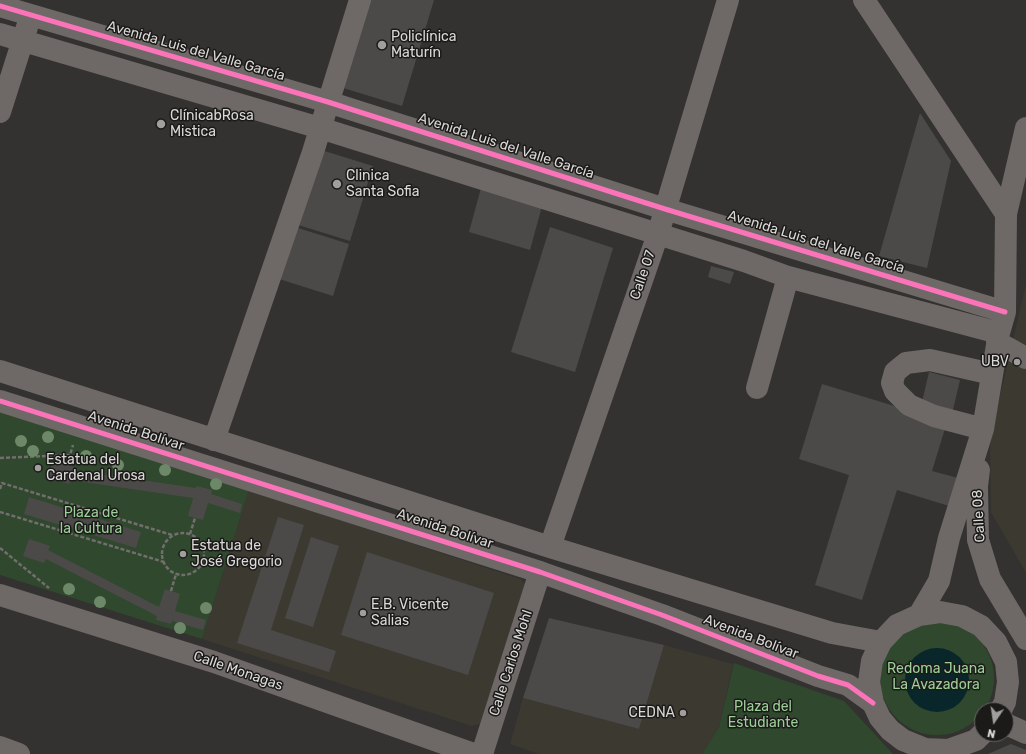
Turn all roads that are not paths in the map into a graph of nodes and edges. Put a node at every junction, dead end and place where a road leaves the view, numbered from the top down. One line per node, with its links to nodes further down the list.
1 (360, 0): 8 (street)
2 (728, 0): 12 (street, Calle 07)
3 (864, 0): 13 (street)
4 (0, 6): 5 (street, Avenida Luis del Valle García)
5 (34, 7): 7 (street); 8 (street, Avenida Luis del Valle García)
6 (0, 34): 7 (street)
7 (23, 41): 9 (street); 10 (street)
8 (328, 102): 10 (street); 12 (street, Avenida Luis del Valle García)
9 (0, 112)
10 (320, 128): 14 (street); 24 (street)
11 (1026, 128): 13 (street)
12 (665, 209): 14 (street, Calle 07); 16 (street, Avenida Luis del Valle García)
13 (1006, 214): 16 (street)
14 (658, 234): 15 (street); 25 (street, Calle 07)
15 (788, 277): 17 (street); 21 (street)
16 (1005, 312): 17 (street)
17 (998, 338): 18 (street); 20 (street)
18 (1026, 358)
19 (0, 371): 24 (street, Avenida Bolívar)
20 (992, 374): 23 (street); 23 (street)
21 (757, 388)
22 (0, 401): 26 (street, Avenida Bolívar)
23 (983, 429): 28 (street); 29 (street, Calle 08)
24 (214, 440): 25 (street, Avenida Bolívar)
25 (550, 547): 30 (street, Avenida Bolívar)
26 (540, 572): 34 (street, Avenida Bolívar); 43 (street, Calle Carlos Mohl)
27 (0, 595): 42 (street, Calle Monagas)
28 (919, 615): 30 (street); 31 (street)
29 (1026, 639)
30 (881, 642): 34 (street)
31 (1006, 662): 32 (street); 33 (street)
32 (1026, 682)
33 (1005, 702)
34 (873, 703): 38 (street)
35 (1014, 727): 36 (street)
36 (1026, 732)
37 (974, 741): 40 (street)
38 (906, 747): 40 (street)
39 (0, 748): 41 (street)
40 (946, 752)
41 (19, 754)
42 (474, 754)
43 (482, 754)

